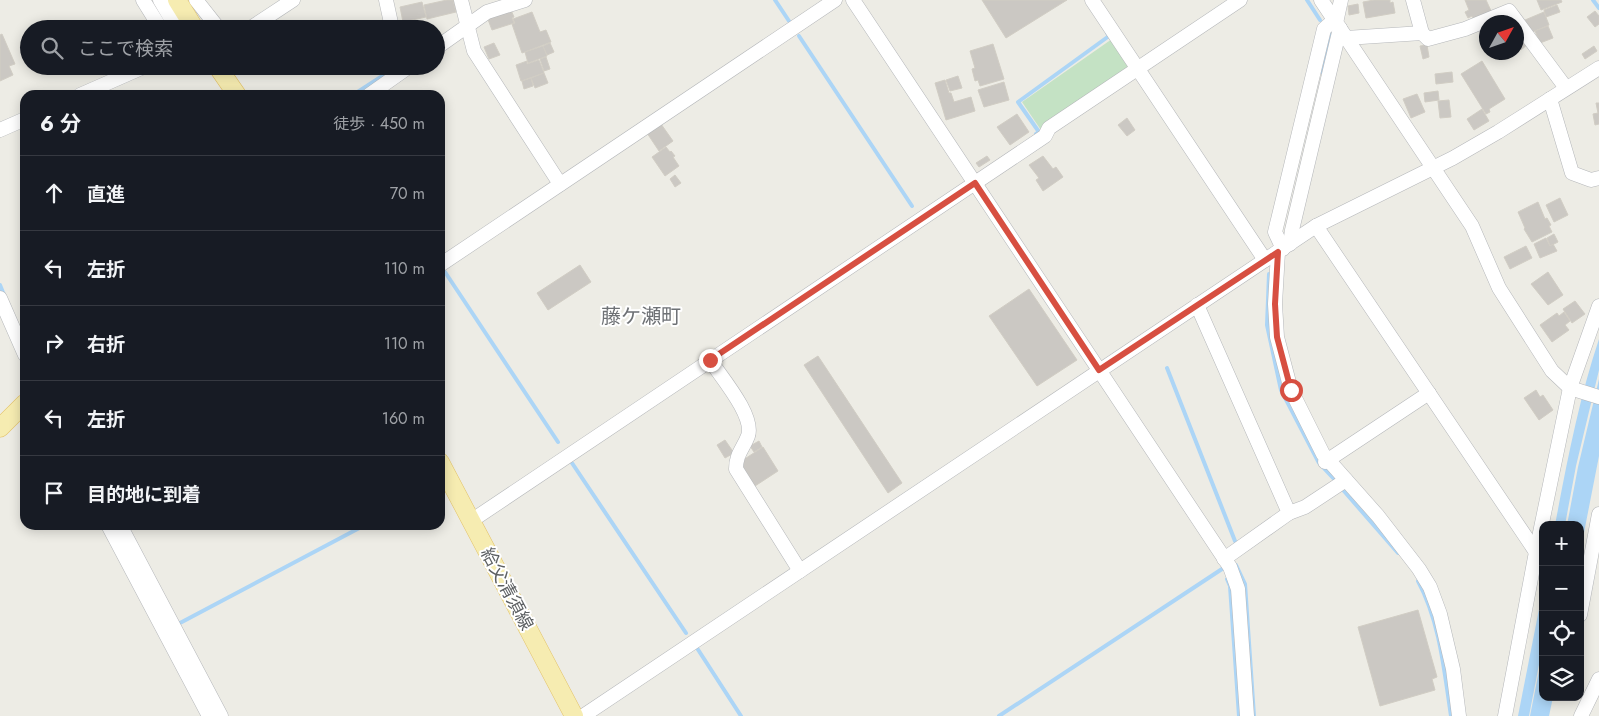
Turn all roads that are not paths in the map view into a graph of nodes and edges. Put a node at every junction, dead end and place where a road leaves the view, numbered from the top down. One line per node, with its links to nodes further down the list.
1 (143, 0): 16 (street)
2 (160, 0): 17 (street)
3 (177, 0): 18 (main road)
4 (196, 0): 19 (street)
5 (293, 0): 20 (street)
6 (386, 0): 21 (street)
7 (461, 0): 22 (street)
8 (525, 0): 22 (street)
9 (835, 0): 41 (street)
10 (853, 0): 40 (street)
11 (1092, 0): 27 (street)
12 (1240, 0): 27 (street)
13 (1341, 0): 23 (street)
14 (1413, 0): 24 (street)
15 (1325, 2): 23 (street)
16 (155, 20)
17 (172, 20)
18 (189, 20)
19 (212, 20)
20 (263, 20)
21 (390, 20)
22 (467, 25): 25 (street); 41 (street)
23 (1339, 27): 24 (street); 38 (street); 43 (street)
24 (1422, 33): 31 (street)
25 (445, 41)
26 (1599, 68): 31 (street)
27 (1138, 69): 40 (street); 44 (street)
28 (126, 75): 32 (street)
29 (224, 75): 33 (main road)
30 (397, 75): 34 (street)
31 (1566, 88): 35 (street)
32 (91, 90)
33 (234, 90)
34 (376, 90)
35 (1550, 99): 38 (street); 39 (street)
36 (20, 121): 37 (street)
37 (0, 130)
38 (1434, 168): 42 (street); 52 (street)
39 (1599, 178)
40 (975, 183): 50 (street); 51 (street)
41 (560, 184): 45 (street)
42 (1316, 226): 43 (street); 53 (street)
43 (1284, 248): 44 (street); 57 (street)
44 (1266, 260): 47 (street)
45 (445, 262)
46 (0, 298): 49 (street)
47 (1197, 305): 51 (street); 60 (street)
48 (1599, 306): 52 (street)
49 (20, 344)
50 (710, 360): 62 (street); 67 (street)
51 (1099, 370): 66 (street); 67 (street)
52 (1574, 389): 54 (street); 65 (street)
53 (1428, 393): 57 (street); 65 (street)
54 (1599, 397)
55 (20, 408): 56 (main road)
56 (0, 428)
57 (1326, 461): 59 (street)
58 (445, 472): 62 (main road, 給父清須線)
59 (1346, 480): 60 (street); 77 (street)
60 (1289, 513): 66 (street)
61 (1599, 514): 68 (street)
62 (471, 521): 74 (main road, 給父清須線)
63 (111, 530): 69 (street)
64 (122, 530): 69 (street)
65 (1536, 552): 78 (street)
66 (1224, 559): 76 (street)
67 (800, 571): 75 (street)
68 (1581, 611)
69 (173, 638): 72 (street); 73 (street)
70 (1599, 679): 71 (street)
71 (1582, 710)
72 (208, 716)
73 (221, 716)
74 (574, 716)
75 (583, 716)
76 (1247, 716)
77 (1459, 716)
78 (1505, 716)

